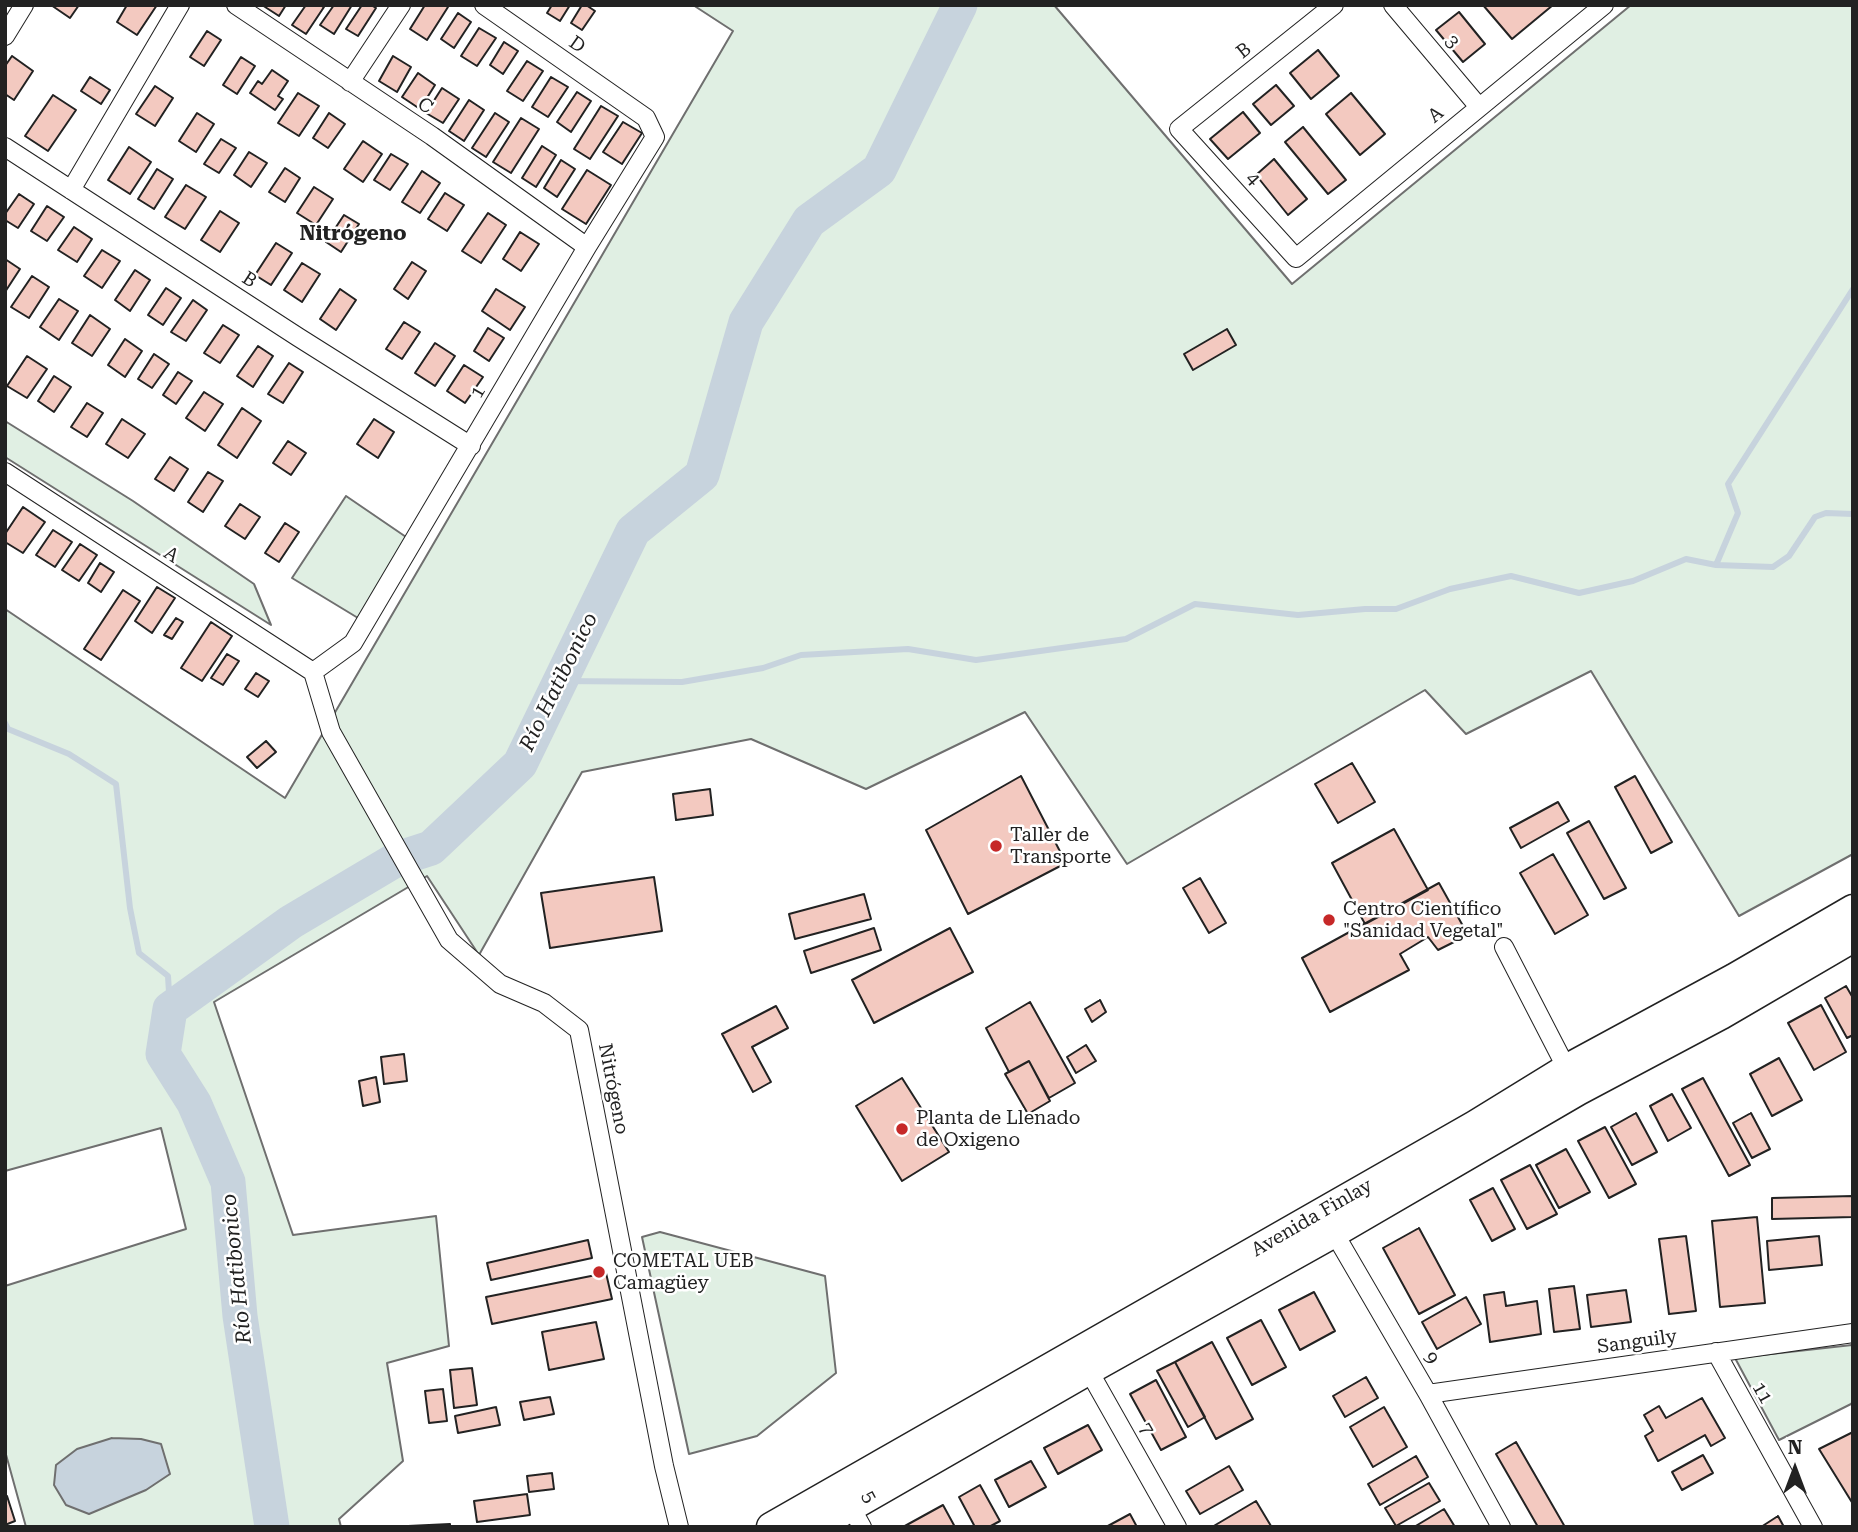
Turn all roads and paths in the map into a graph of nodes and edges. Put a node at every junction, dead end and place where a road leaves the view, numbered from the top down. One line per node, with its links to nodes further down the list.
1 (24, 5): 9 (street)
2 (180, 5): 15 (street)
3 (236, 5): 10 (street, C)
4 (401, 5): 10 (street)
5 (484, 5): 12 (street, D)
6 (1334, 5): 13 (street, B)
7 (1393, 5): 11 (street, 3)
8 (1604, 5): 11 (street, A)
9 (5, 36)
10 (351, 82): 16 (street, C)
11 (1479, 107): 17 (street, A)
12 (646, 118): 16 (street, 1)
13 (1179, 129): 17 (street, 4)
14 (5, 147): 15 (street, B)
15 (71, 190): 18 (street, B)
16 (587, 247): 18 (street, 1)
17 (1296, 258)
18 (471, 446): 20 (street, 1)
19 (5, 472): 20 (street, A)
20 (313, 672): 31 (street, Nitrógeno)
21 (1853, 909): 24 (main road, Avenida Finlay)
22 (1853, 938): 24 (main road, Avenida Finlay)
23 (1504, 947): 24 (street)
24 (1572, 1080): 25 (main road, Avenida Finlay)
25 (1328, 1222): 28 (main road, Avenida Finlay); 29 (street, 9)
26 (1853, 1333): 27 (street, Sanguily)
27 (1716, 1352): 29 (street, Sanguily); 36 (street, 11)
28 (1084, 1361): 30 (main road, Avenida Finlay); 34 (street, 7)
29 (1428, 1394): 35 (street, 9)
30 (851, 1507): 32 (main road, Avenida Finlay); 33 (main road, Avenida Finlay)
31 (679, 1527)
32 (771, 1527)
33 (816, 1527)
34 (1177, 1527)
35 (1501, 1527)
36 (1813, 1527)

